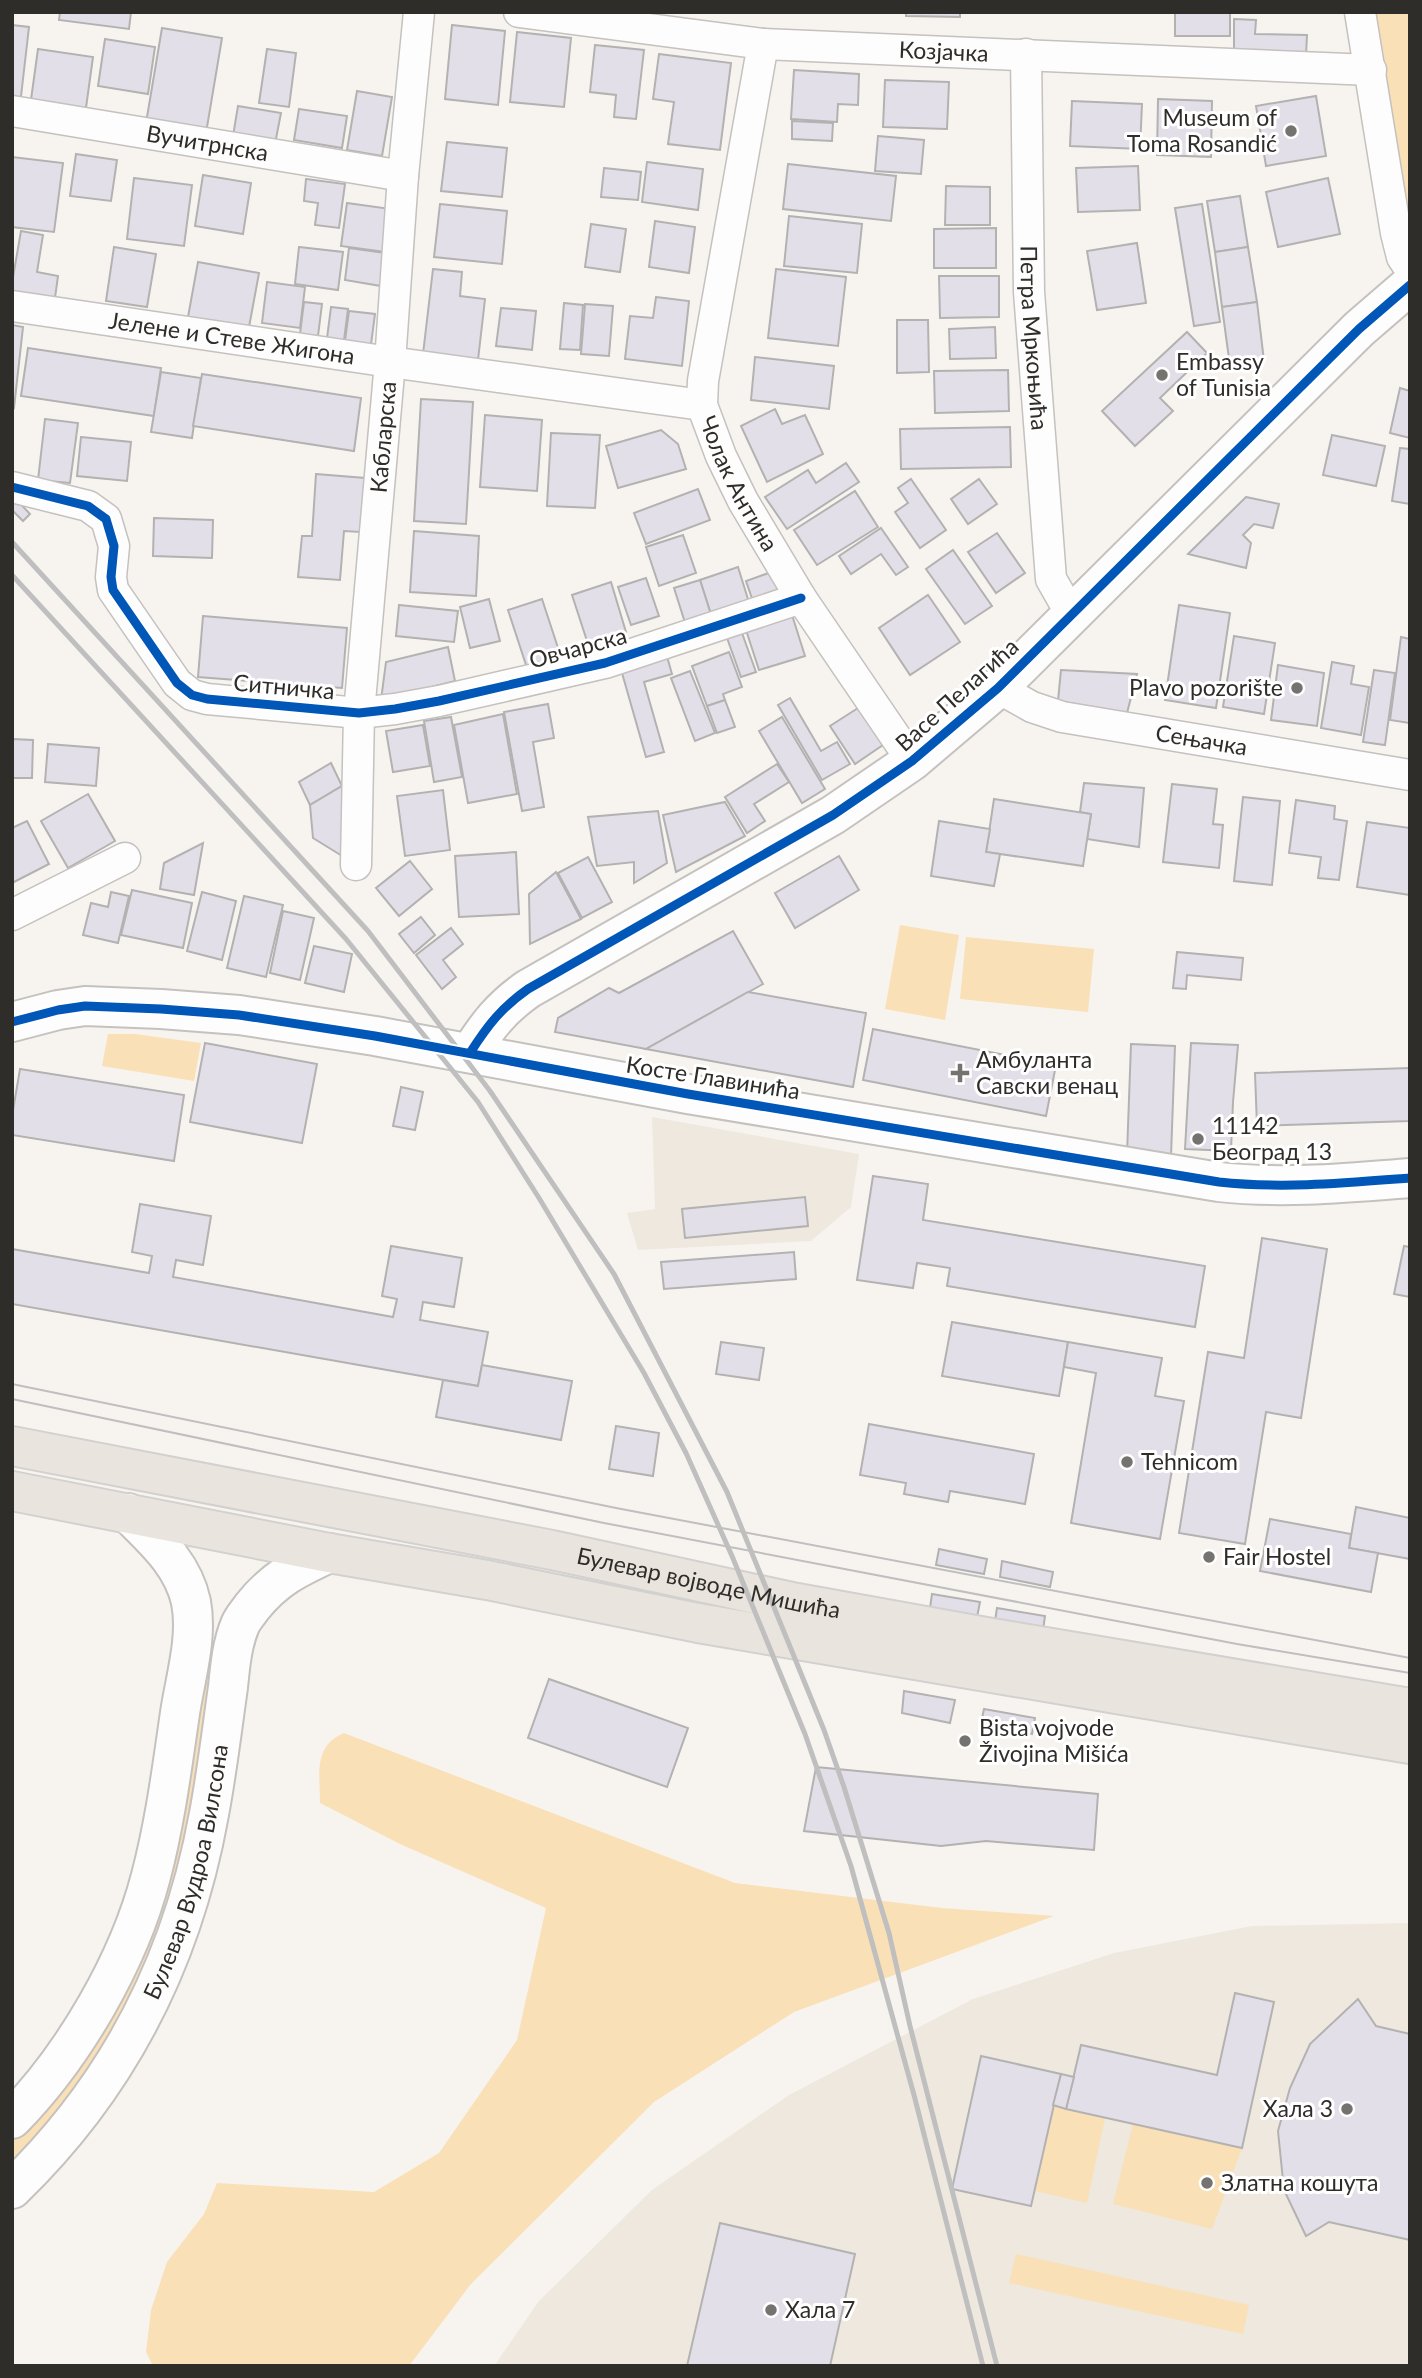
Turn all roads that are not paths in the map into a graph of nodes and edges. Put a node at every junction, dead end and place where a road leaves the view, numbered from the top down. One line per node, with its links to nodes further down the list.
1 (419, 12): 8 (street, Кабларска)
2 (519, 12): 4 (street, Козјачка)
3 (1360, 12): 6 (street)
4 (763, 44): 5 (street, Козјачка); 13 (street, Чолак Антина)
5 (1026, 54): 6 (street, Козјачка); 16 (street, Петра Мркоњића)
6 (1371, 70): 9 (street)
7 (12, 111): 8 (street, Вучитрнска)
8 (403, 176): 12 (street, Кабларска)
9 (1410, 269)
10 (1410, 285): 16 (street, Васе Пелагића)
11 (12, 306): 12 (street, Јелене и Стеве Жигона)
12 (390, 362): 13 (street, Јелене и Стеве Жигона); 18 (street, Кабларска)
13 (702, 405): 15 (street, Чолак Антина)
14 (12, 487): 18 (street, Ситничка)
15 (802, 598): 18 (street, Овчарска); 19 (street, Чолак Антина)
16 (1074, 612): 17 (street, Васе Пелагића)
17 (998, 688): 19 (street, Васе Пелагића); 20 (street, Сењачка)
18 (359, 712): 22 (street, Кабларска)
19 (912, 761): 25 (street, Васе Пелагића)
20 (1410, 775)
21 (125, 858): 23 (street)
22 (356, 865)
23 (12, 915)
24 (12, 1022): 25 (street, Косте Главинића)
25 (470, 1053): 26 (street, Косте Главинића)
26 (1410, 1178)
27 (12, 1446): 31 (main road, Булевар војводе Мишића)
28 (12, 1491): 29 (main road, Булевар војводе Мишића)
29 (128, 1513): 30 (main road, Булевар војводе Мишића); 33 (street, Булевар Вудроа Вилсона)
30 (329, 1553): 32 (main road, Булевар војводе Мишића); 34 (street, Булевар Вудроа Вилсона)
31 (1410, 1708)
32 (1410, 1744)
33 (12, 2119)
34 (12, 2189)

